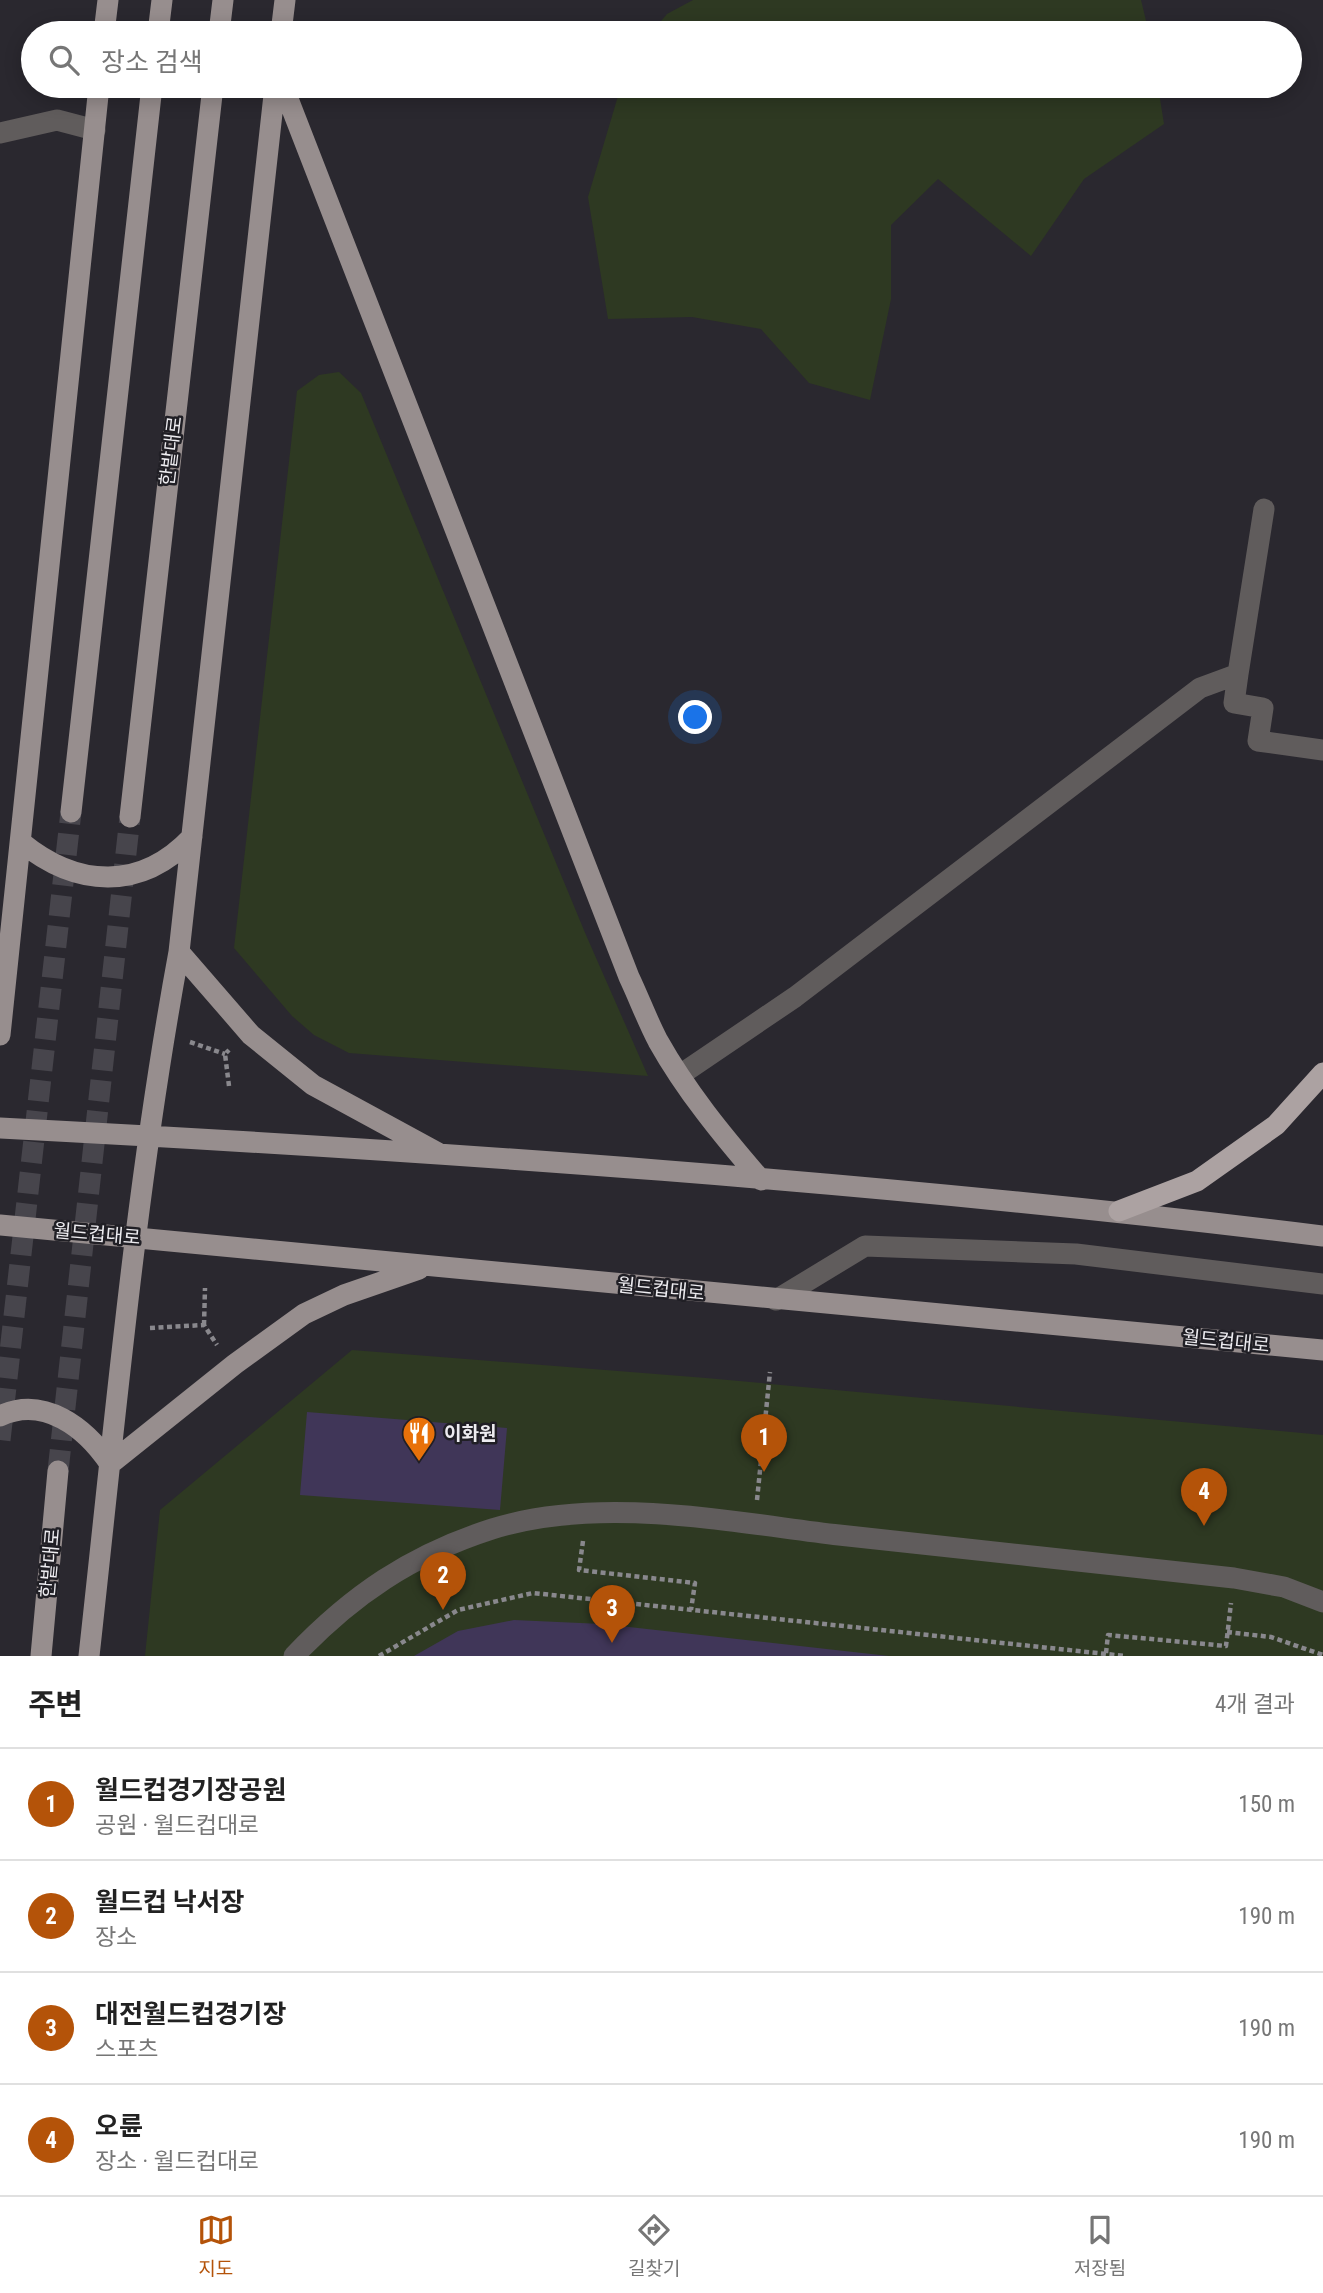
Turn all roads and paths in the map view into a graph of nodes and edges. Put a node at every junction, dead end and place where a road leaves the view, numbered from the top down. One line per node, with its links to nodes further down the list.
1 (108, 0): 5 (main road)
2 (162, 0): 6 (main road)
3 (223, 0): 7 (main road)
4 (285, 0): 8 (main road)
5 (105, 21)
6 (159, 21)
7 (220, 21)
8 (282, 21)
9 (98, 98): 14 (main road)
10 (151, 98): 19 (main road)
11 (212, 98): 20 (main road, 한밭대로)
12 (274, 98): 21 (main road)
13 (288, 98): 30 (main road)
14 (95, 130): 15 (street); 22 (main road)
15 (0, 133)
16 (1264, 509): 17 (street)
17 (1238, 674): 18 (street); 30 (street)
18 (1323, 750)
19 (71, 812)
20 (130, 817)
21 (192, 837): 22 (main road); 24 (main road)
22 (21, 842): 23 (main road)
23 (5, 938): 25 (main road)
24 (179, 951): 33 (main road); 34 (main road)
25 (0, 1035)
26 (186, 1040): 28 (path)
27 (233, 1047): 28 (path)
28 (225, 1054): 31 (path)
29 (1323, 1073): 36 (highway)
30 (680, 1075): 35 (main road)
31 (229, 1086)
32 (0, 1128): 33 (main road)
33 (151, 1136): 34 (main road); 39 (main road)
34 (443, 1156): 35 (main road)
35 (761, 1180): 36 (main road)
36 (1119, 1211): 38 (main road)
37 (0, 1226): 39 (main road, 월드컵대로)
38 (1323, 1236)
39 (137, 1237): 40 (main road, 월드컵대로); 50 (main road)
40 (427, 1266): 43 (main road, 월드컵대로); 50 (main road)
41 (1323, 1284): 43 (street)
42 (205, 1288): 44 (path)
43 (776, 1300): 46 (main road, 월드컵대로)
44 (204, 1325): 45 (path); 47 (path)
45 (147, 1328)
46 (1323, 1350)
47 (222, 1352)
48 (770, 1372): 52 (path)
49 (0, 1416): 50 (main road)
50 (110, 1464): 61 (main road)
51 (58, 1471): 60 (main road, 한밭대로)
52 (755, 1525): 54 (street); 62 (street)
53 (579, 1570): 56 (path)
54 (1234, 1578): 55 (street); 57 (path)
55 (1323, 1602)
56 (691, 1610): 58 (path); 63 (path)
57 (1227, 1632): 58 (path); 59 (path)
58 (1106, 1654): 64 (path)
59 (1323, 1655)
60 (41, 1656)
61 (89, 1656)
62 (294, 1656)
63 (379, 1656)
64 (1125, 1656)

